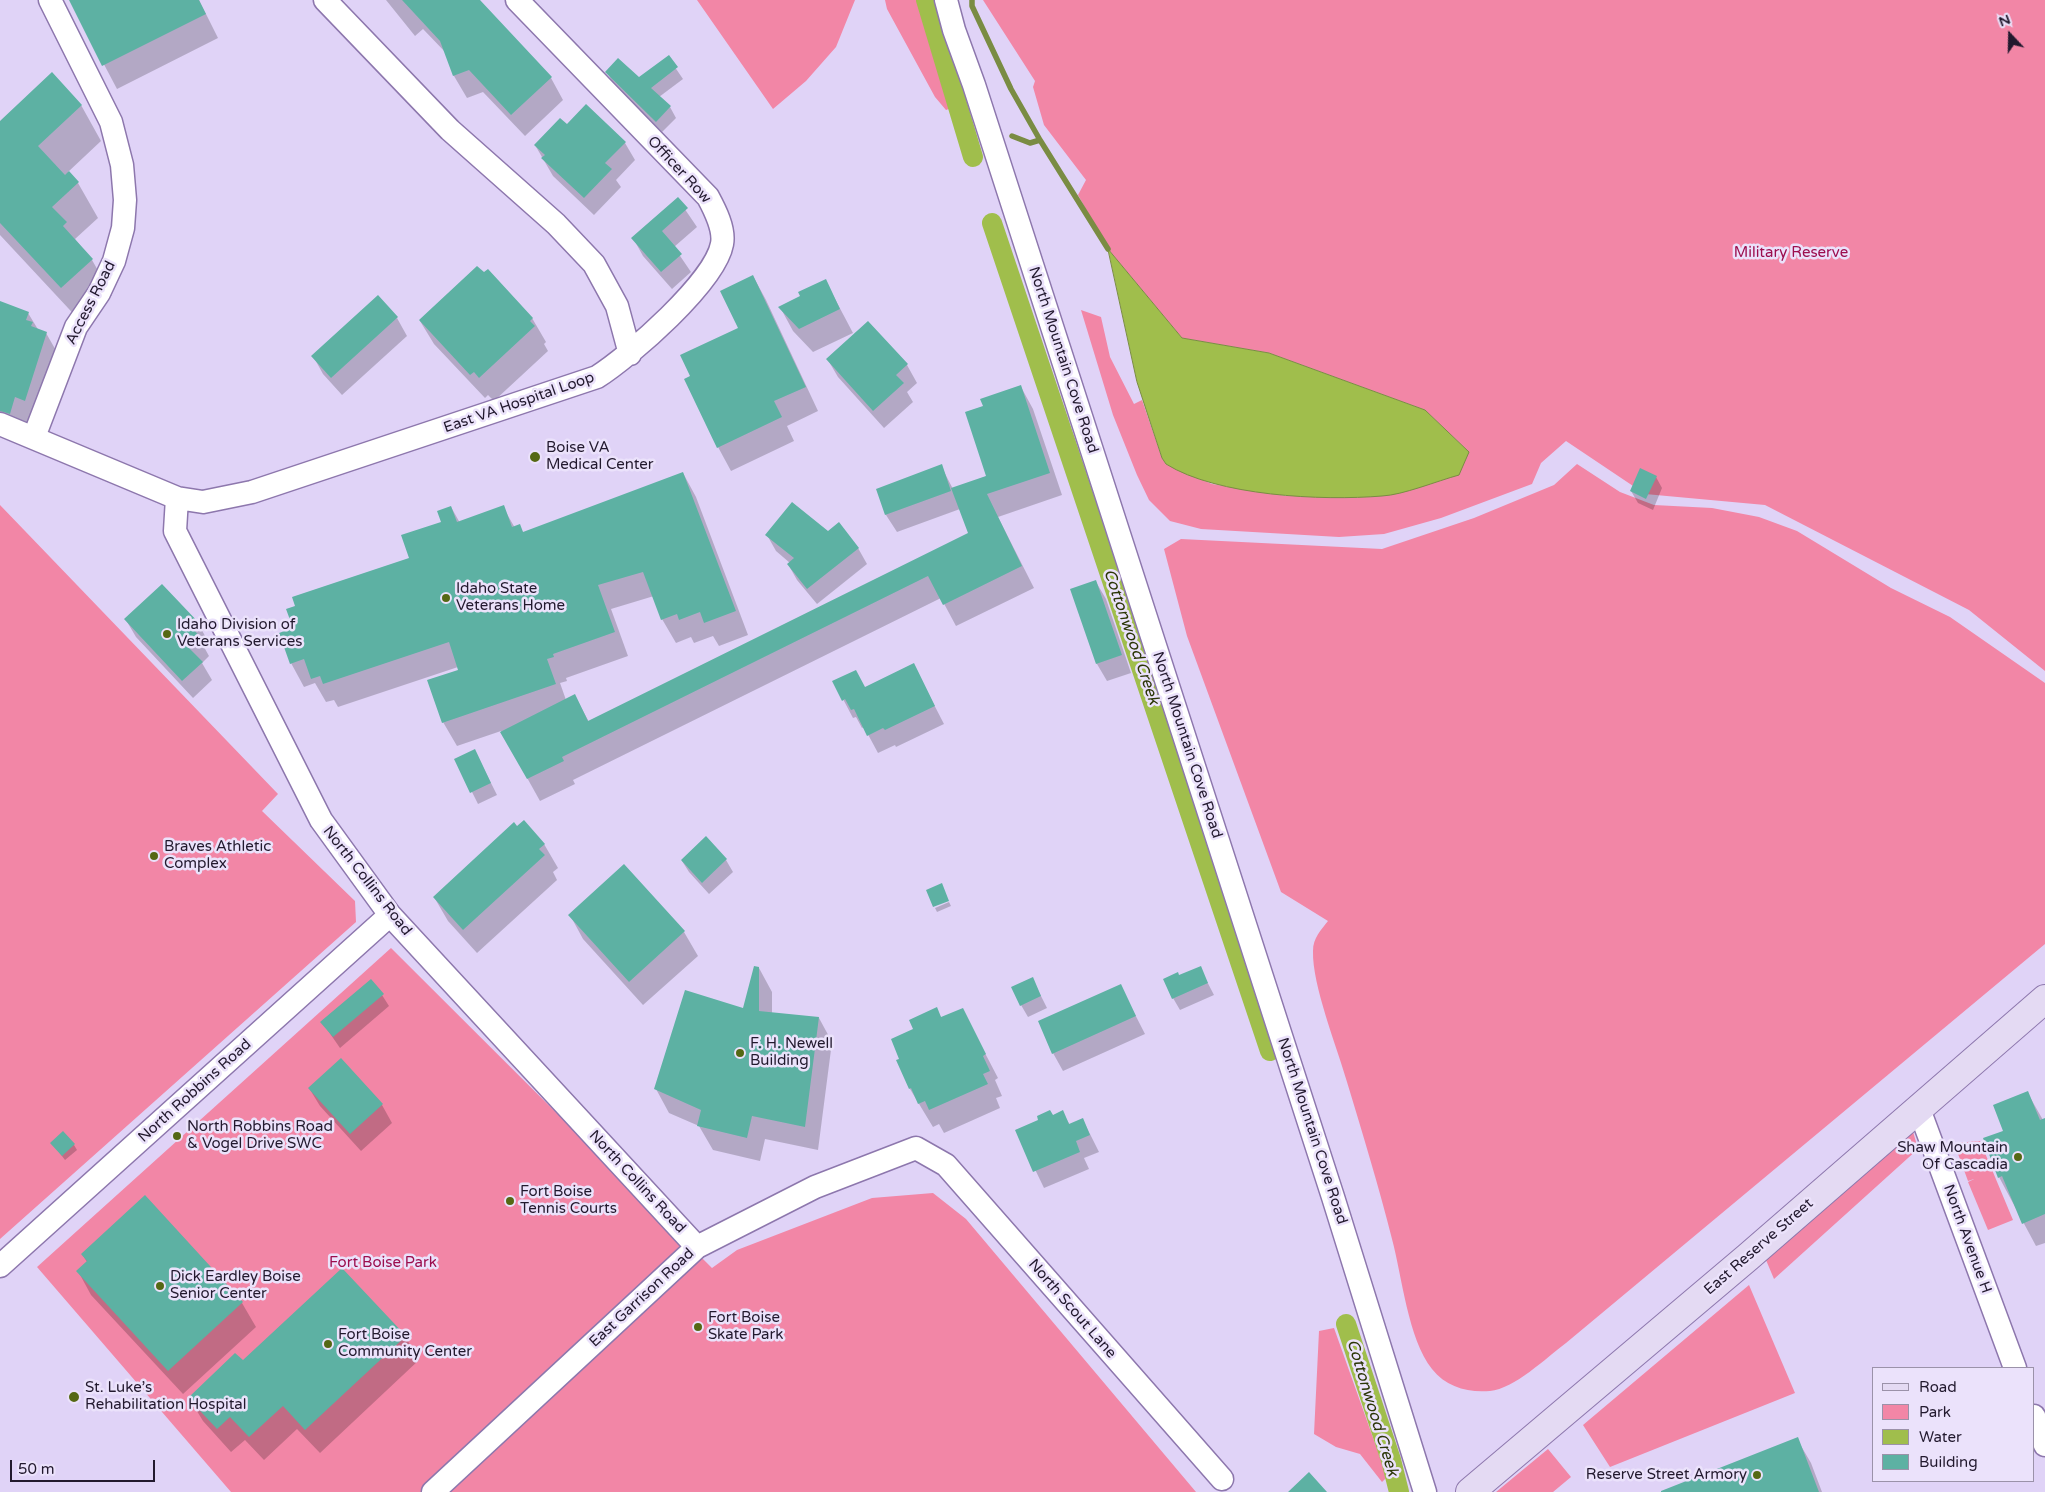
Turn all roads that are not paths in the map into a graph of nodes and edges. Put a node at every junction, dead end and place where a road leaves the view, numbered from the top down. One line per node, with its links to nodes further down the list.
1 (50, 0): 7 (street, Access Road)
2 (325, 0): 5 (street)
3 (517, 0): 5 (street, Officer Row)
4 (946, 0): 20 (street, North Mountain Cove Road)
5 (630, 354): 8 (street, East VA Hospital Loop)
6 (0, 424): 7 (street, East VA Hospital Loop)
7 (34, 437): 8 (street, East VA Hospital Loop)
8 (177, 498): 9 (street, North Collins Road)
9 (390, 915): 13 (street, North Collins Road); 14 (street, North Robbins Road)
10 (2045, 999): 11 (street, East Reserve Street)
11 (1919, 1110): 15 (street, North Avenue H); 21 (street, East Reserve Street)
12 (916, 1148): 13 (street, East Garrison Road); 18 (street, North Scout Lane)
13 (698, 1247): 19 (street, East Garrison Road)
14 (0, 1266)
15 (2015, 1367)
16 (2035, 1419): 17 (street)
17 (2045, 1445)
18 (1222, 1479)
19 (433, 1492)
20 (1425, 1492)
21 (1470, 1492)

